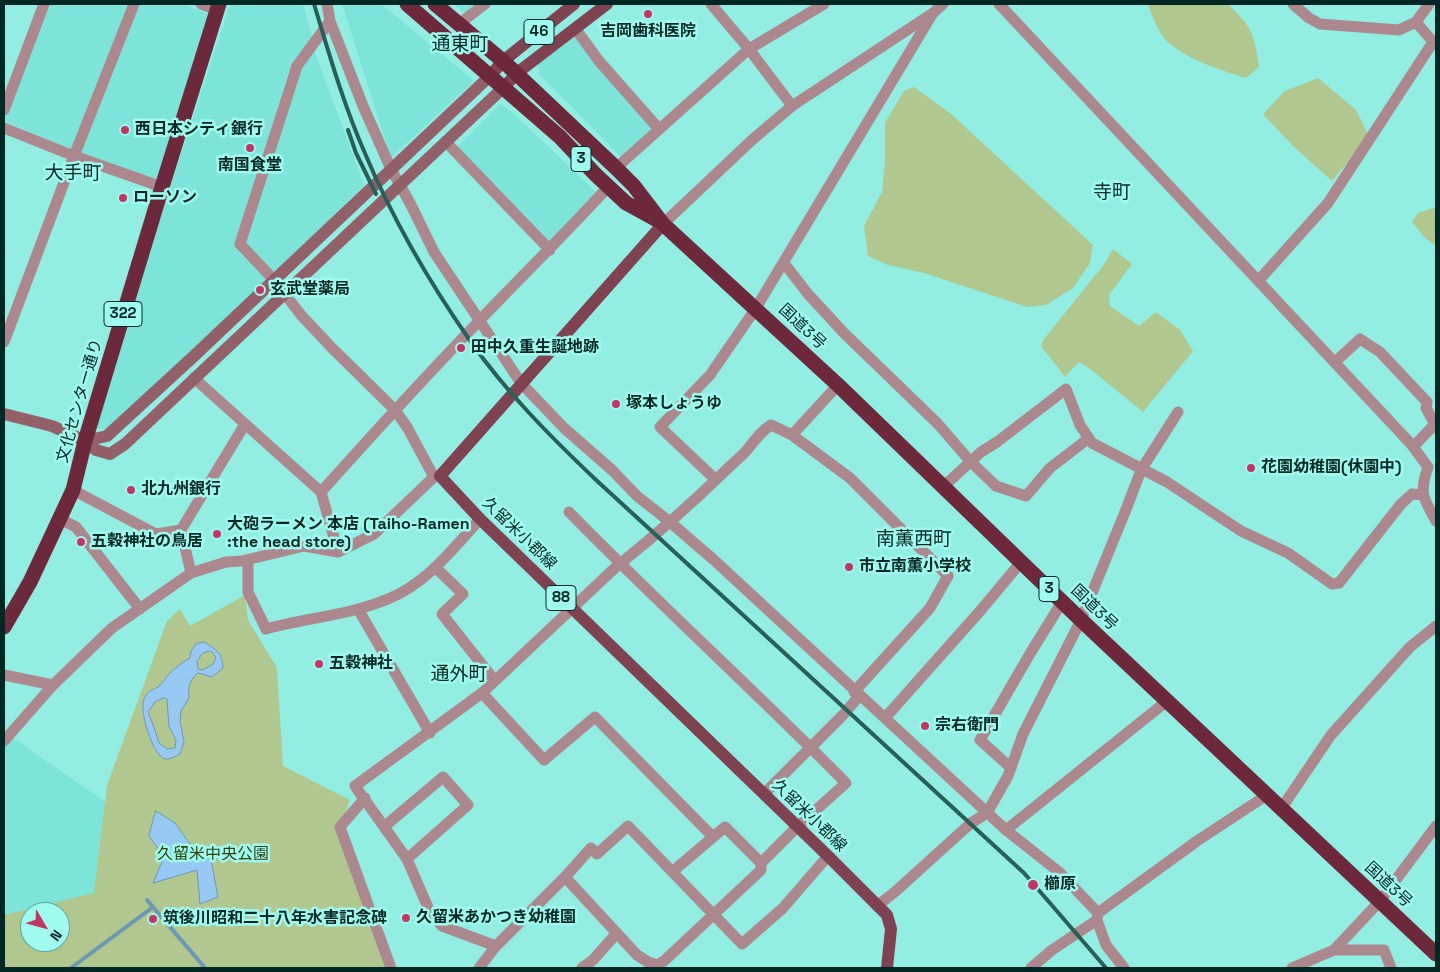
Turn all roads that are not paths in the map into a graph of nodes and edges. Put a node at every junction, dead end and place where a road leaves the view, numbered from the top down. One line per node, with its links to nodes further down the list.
1 (44, 4): 28 (street)
2 (134, 4): 32 (street)
3 (201, 4): 16 (street)
4 (327, 4): 18 (street)
5 (407, 4): 25 (highway, 国道3号 / 3)
6 (435, 4): 20 (highway, 国道3号 / 3)
7 (485, 4): 20 (street)
8 (574, 4): 23 (main road, 46)
9 (606, 4): 21 (main road, 46)
10 (711, 4): 22 (street)
11 (824, 4): 22 (street)
12 (943, 4): 17 (street)
13 (999, 4): 42 (street)
14 (1293, 4): 19 (street)
15 (1429, 4): 19 (street)
16 (218, 7): 37 (highway, 文化センター通り / 322)
17 (933, 13): 27 (street); 40 (street)
18 (330, 20): 34 (street); 41 (street)
19 (1416, 22): 42 (street)
20 (459, 24): 23 (highway, 国道3号 / 3)
21 (575, 28): 24 (main road, 46); 30 (street)
22 (749, 48): 27 (street); 30 (street)
23 (503, 61): 24 (highway, 国道3号 / 3); 25 (main road, 46)
24 (517, 74): 26 (main road, 46); 33 (highway, 国道3号 / 3)
25 (491, 76): 26 (highway, 国道3号 / 3); 34 (street)
26 (504, 87): 31 (street); 36 (highway, 国道3号 / 3)
27 (792, 106): 38 (street)
28 (4, 110)
29 (4, 128): 32 (street)
30 (659, 129): 33 (street)
31 (446, 142): 35 (street); 39 (street)
32 (74, 156): 37 (street); 46 (street)
33 (616, 168): 38 (highway, 国道3号 / 3)
34 (391, 169): 35 (street); 41 (street)
35 (400, 185): 43 (street); 45 (street)
36 (609, 186): 38 (highway, 国道3号 / 3); 39 (street)
37 (162, 187): 57 (highway, 文化センター通り / 322)
38 (663, 224): 44 (highway, 国道3号 / 3); 49 (main road)
39 (550, 250): 45 (street)
40 (784, 263): 44 (street); 59 (street)
41 (274, 280): 43 (street); 57 (street)
42 (1260, 280): 47 (street)
43 (285, 294): 48 (street); 51 (street)
44 (756, 308): 50 (highway, 国道3号 / 3); 62 (street)
45 (479, 321): 49 (street); 51 (street)
46 (4, 342)
47 (1335, 362): 58 (street); 58 (street)
48 (194, 378): 54 (street); 57 (street)
49 (521, 383): 61 (main road); 71 (street)
50 (838, 385): 55 (street); 63 (highway, 国道3号 / 3)
51 (395, 410): 61 (street); 65 (street)
52 (1178, 412): 60 (street)
53 (4, 414): 57 (street)
54 (245, 424): 65 (street); 72 (street)
55 (792, 435): 62 (street); 90 (street)
56 (1089, 438): 59 (street); 59 (street); 60 (street)
57 (85, 441): 64 (highway, 文化センター通り / 322)
58 (1413, 447): 66 (street)
59 (970, 461): 63 (street)
60 (1141, 470): 66 (street); 83 (street)
61 (437, 477): 69 (main road, 久留米小郡線 / 88); 73 (street)
62 (716, 480): 71 (street)
63 (944, 487): 75 (highway, 国道3号 / 3)
64 (73, 490): 68 (highway, 文化センター通り / 322); 72 (street)
65 (321, 492): 73 (street)
66 (1423, 495): 70 (street)
67 (569, 512): 76 (street)
68 (60, 519): 80 (street); 85 (highway, 文化センター通り / 322)
69 (480, 519): 77 (street); 82 (main road, 久留米小郡線 / 88)
70 (1436, 521)
71 (670, 522): 76 (street); 90 (street)
72 (181, 530): 78 (street)
73 (338, 552): 74 (street)
74 (248, 560): 78 (street); 81 (street)
75 (1021, 562): 79 (highway, 国道3号 / 3); 92 (street)
76 (621, 563): 82 (street); 95 (street)
77 (435, 567): 81 (street); 87 (street)
78 (191, 573): 80 (street)
79 (1062, 602): 83 (highway, 国道3号 / 3); 96 (street)
80 (140, 609): 88 (street)
81 (358, 609): 93 (street)
82 (573, 609): 87 (street); 97 (main road, 久留米小郡線 / 88)
83 (1081, 620): 91 (highway, 国道3号 / 3); 96 (street)
84 (1436, 626): 100 (street)
85 (4, 627)
86 (4, 676): 88 (street)
87 (496, 681): 89 (street)
88 (53, 685): 94 (street)
89 (482, 693): 93 (street); 106 (street)
90 (857, 694): 92 (street); 95 (street)
91 (1167, 701): 98 (highway, 国道3号 / 3); 105 (street)
92 (885, 718): 101 (street)
93 (430, 733): 99 (street)
94 (4, 741)
95 (811, 748): 97 (street); 103 (street)
96 (1011, 768): 101 (street)
97 (764, 794): 103 (main road, 久留米小郡線 / 88)
98 (1267, 795): 100 (highway, 国道3号 / 3); 115 (street)
99 (365, 798): 102 (street); 120 (street)
100 (1281, 809): 112 (highway, 国道3号 / 3)
101 (987, 813): 105 (street); 113 (street)
102 (385, 826): 108 (street); 108 (street)
103 (797, 826): 107 (main road, 久留米小郡線 / 88); 109 (street)
104 (1436, 826): 112 (street)
105 (1006, 830): 115 (street)
106 (713, 837): 109 (street); 110 (street)
107 (828, 856): 113 (main road, 久留米小郡線 / 88); 114 (street)
108 (407, 859): 117 (street)
109 (761, 863): 114 (street)
110 (672, 872): 111 (street); 114 (street)
111 (565, 877): 116 (street); 117 (street)
112 (1380, 901): 118 (street); 119 (highway, 国道3号 / 3)
113 (877, 906): 123 (main road, 久留米小郡線 / 88)
114 (713, 914): 116 (street)
115 (1097, 917): 124 (street); 125 (street)
116 (617, 933): 122 (street)
117 (496, 946): 121 (street)
118 (1334, 950): 126 (street); 127 (street)
119 (1436, 952)
120 (392, 968)
121 (479, 968)
122 (582, 968)
123 (887, 968)
124 (1031, 968)
125 (1124, 968)
126 (1292, 968)
127 (1391, 968)

